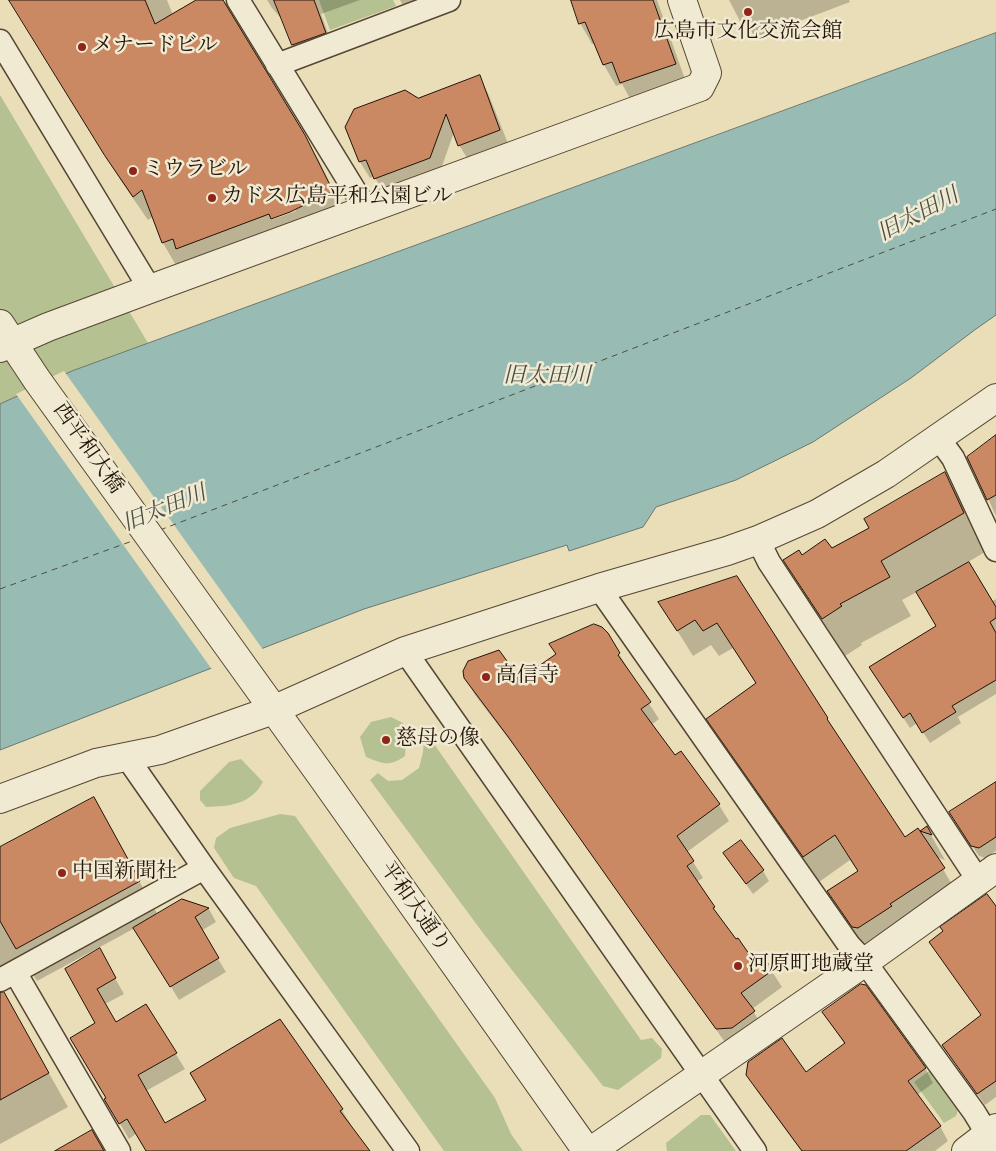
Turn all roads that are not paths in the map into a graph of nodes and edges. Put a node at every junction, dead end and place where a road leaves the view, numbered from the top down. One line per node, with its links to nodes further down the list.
1 (238, 0): 5 (street)
2 (449, 0): 5 (street)
3 (682, 0): 6 (street)
4 (0, 41): 7 (street)
5 (277, 65): 6 (street)
6 (366, 210): 7 (street)
7 (150, 289): 8 (street)
8 (4, 338): 15 (street, 西平和大橋)
9 (996, 398): 10 (street)
10 (939, 439): 11 (street); 12 (street)
11 (758, 540): 13 (street); 20 (street)
12 (996, 550)
13 (599, 588): 14 (street); 21 (street)
14 (405, 651): 16 (street); 23 (street)
15 (240, 665): 16 (street, 平和大通り)
16 (273, 710): 17 (street); 27 (street, 平和大通り)
17 (126, 756): 18 (street); 19 (street)
18 (0, 800)
19 (204, 868): 22 (street); 26 (street)
20 (987, 874): 21 (street)
21 (865, 962): 23 (street); 24 (street)
22 (7, 976): 25 (street)
23 (701, 1076): 28 (street); 29 (street)
24 (993, 1137): 30 (street)
25 (119, 1151)
26 (408, 1151)
27 (587, 1151)
28 (591, 1151)
29 (755, 1151)
30 (966, 1151)

